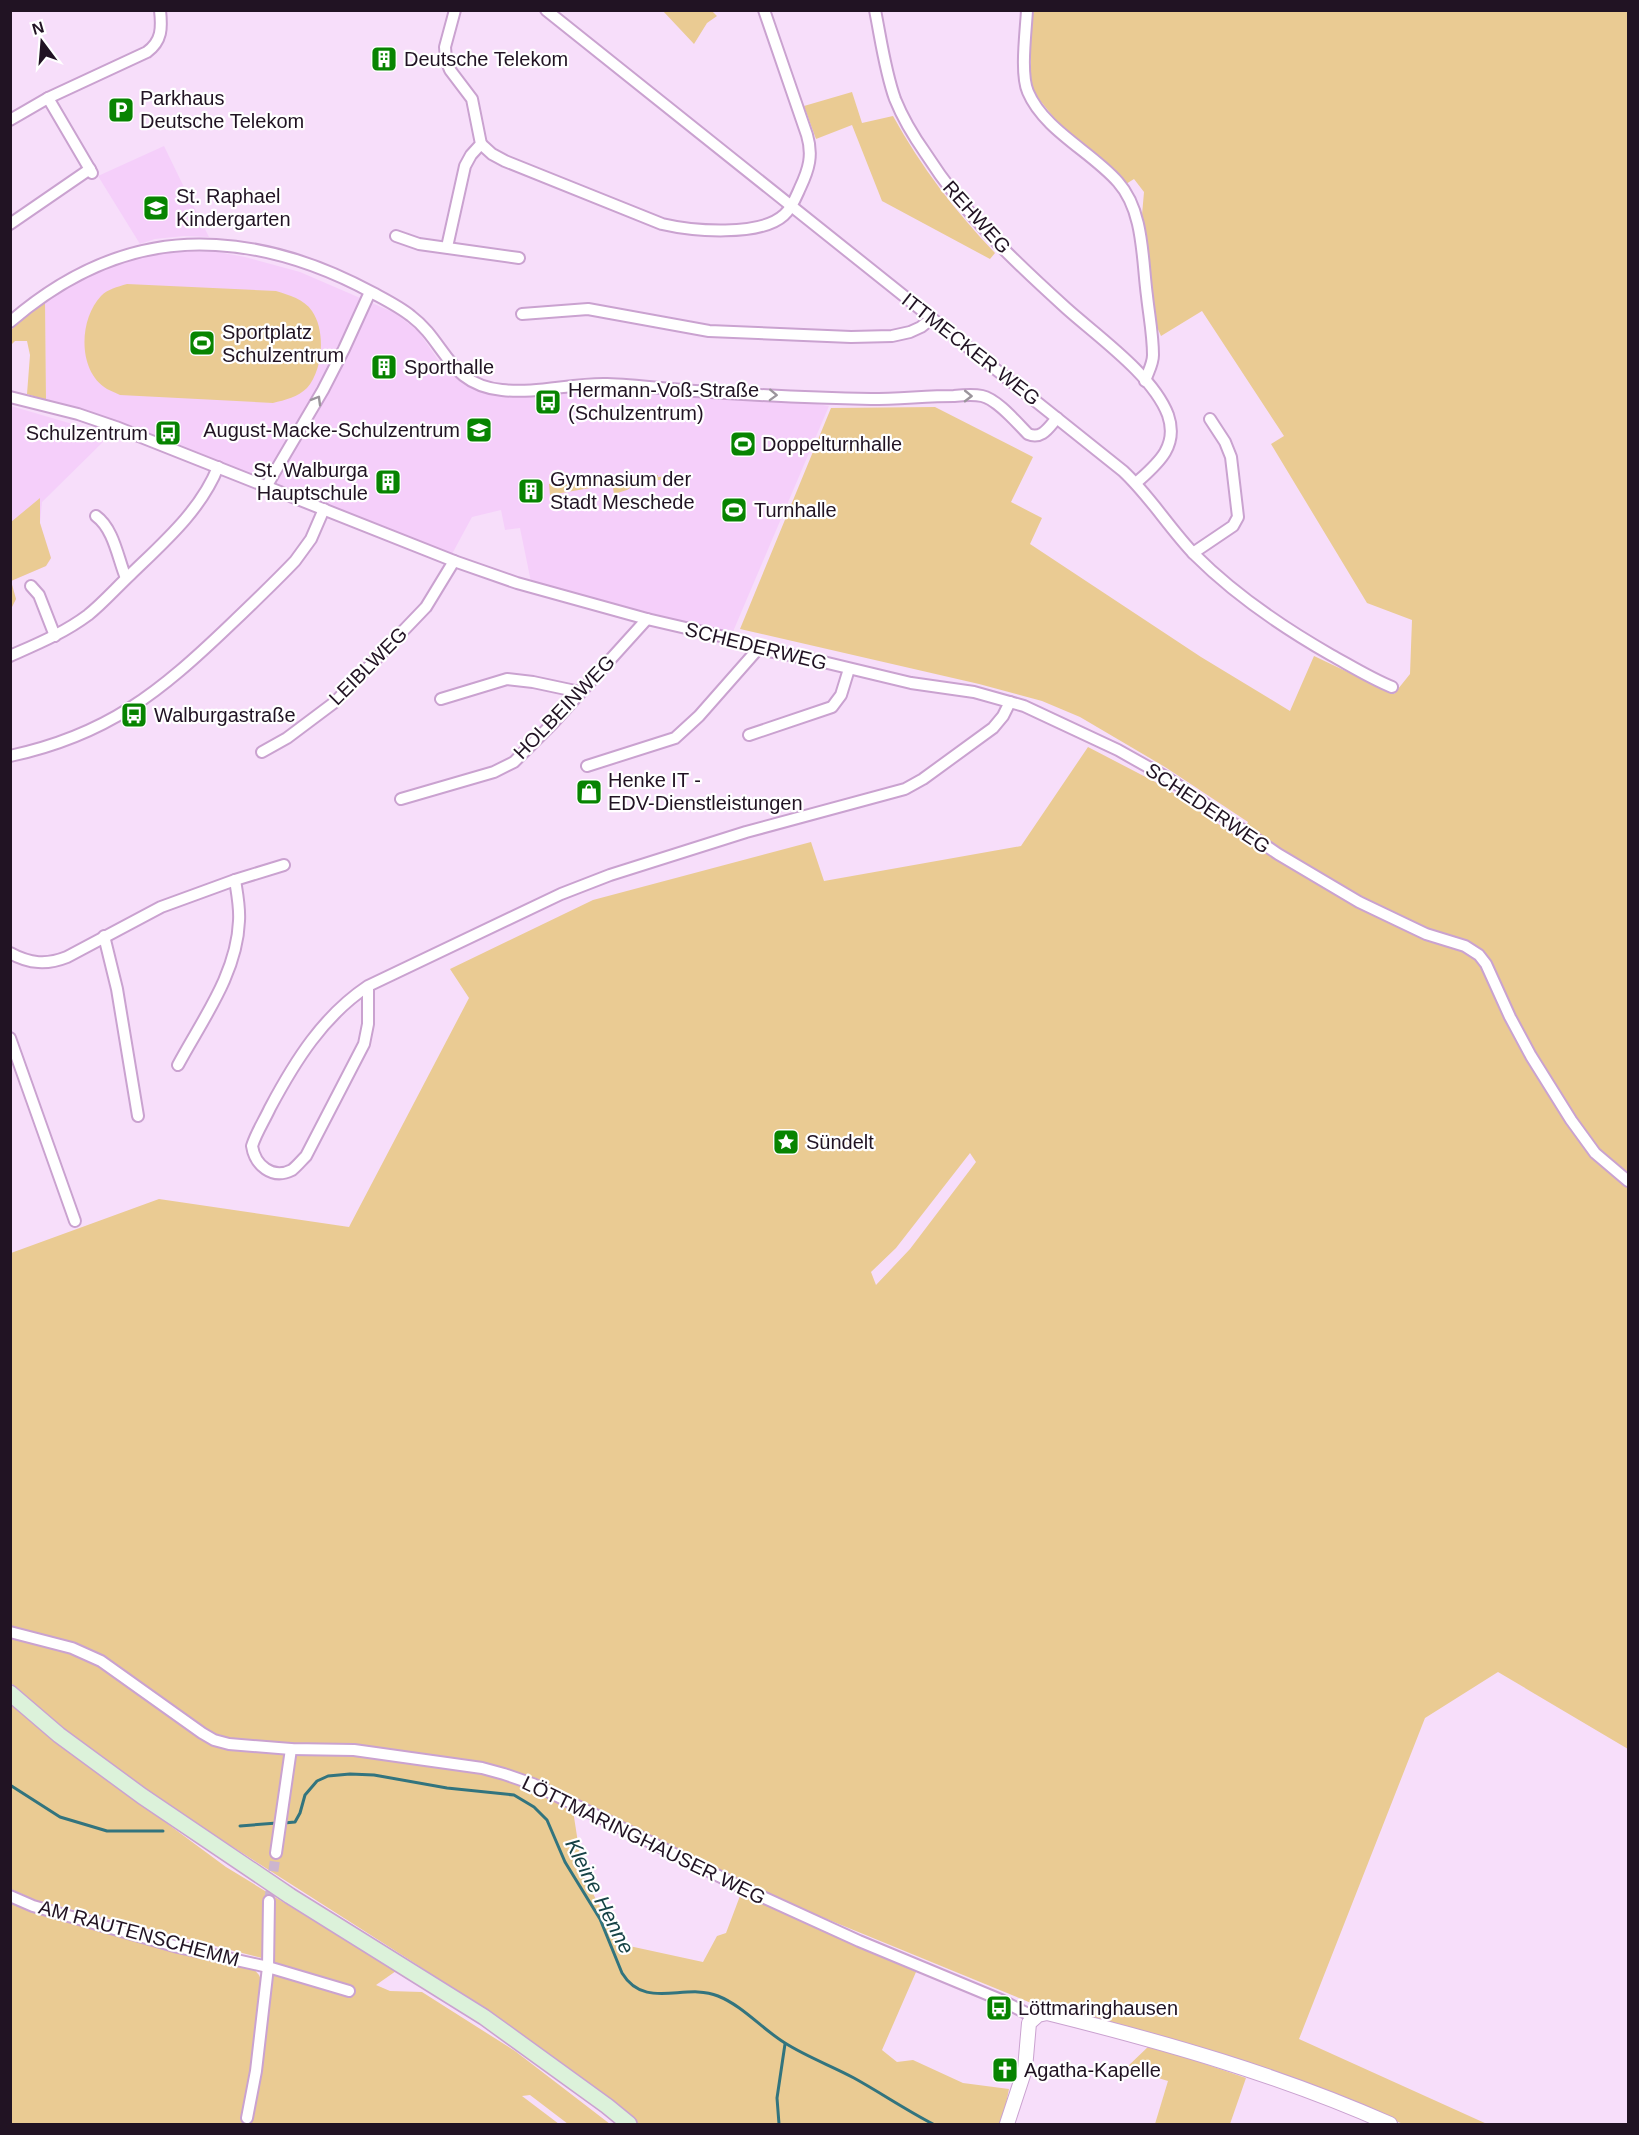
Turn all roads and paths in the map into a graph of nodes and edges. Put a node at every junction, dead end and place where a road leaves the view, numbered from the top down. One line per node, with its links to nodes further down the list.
1 (160, 10): 9 (street)
2 (454, 10): 11 (street)
3 (546, 10): 12 (street, ITTMECKER WEG)
4 (764, 10): 12 (street)
5 (874, 10): 21 (street, REHWEG)
6 (1018, 10): 8 (street)
7 (1027, 10): 8 (street)
8 (1026, 22): 21 (street)
9 (48, 99): 10 (street); 13 (street)
10 (10, 120)
11 (482, 144): 12 (street); 15 (street)
12 (791, 207): 19 (street, ITTMECKER WEG)
13 (10, 224)
14 (396, 236): 15 (street)
15 (447, 247): 16 (street)
16 (519, 258)
17 (370, 292): 20 (street); 23 (street, one-way to 23); 27 (street, one-way to 17)
18 (522, 314): 19 (street)
19 (931, 319): 23 (street, ITTMECKER WEG)
20 (10, 322)
21 (1145, 381): 26 (street, REHWEG)
22 (10, 397): 25 (street, SCHEDERWEG)
23 (1057, 418): 26 (street, ITTMECKER WEG)
24 (1210, 419): 30 (street)
25 (218, 467): 27 (street, SCHEDERWEG); 32 (street)
26 (1136, 483): 30 (street, ITTMECKER WEG)
27 (266, 487): 28 (street, SCHEDERWEG)
28 (324, 509): 31 (street, SCHEDERWEG); 45 (street)
29 (96, 516): 32 (street)
30 (1193, 553): 39 (street, ITTMECKER WEG)
31 (454, 561): 34 (street, SCHEDERWEG); 44 (street, LEIBLWEG)
32 (126, 579): 35 (street)
33 (31, 586): 35 (street)
34 (647, 619): 36 (street, SCHEDERWEG); 40 (street, HOLBEINWEG)
35 (55, 636): 37 (street)
36 (758, 649): 38 (street, SCHEDERWEG); 46 (street)
37 (10, 656)
38 (849, 669): 42 (street, SCHEDERWEG); 43 (street)
39 (1392, 687)
40 (580, 692): 41 (street); 47 (street, HOLBEINWEG)
41 (441, 699)
42 (1010, 702): 52 (street); 56 (street, SCHEDERWEG)
43 (749, 735)
44 (262, 752)
45 (10, 756)
46 (587, 766)
47 (401, 799)
48 (284, 865): 49 (street)
49 (235, 880): 50 (street); 54 (street)
50 (104, 936): 51 (street); 55 (street)
51 (11, 954)
52 (368, 986): 52 (street)
53 (10, 1038): 57 (street)
54 (178, 1065)
55 (138, 1116)
56 (1629, 1181)
57 (75, 1221)
58 (10, 1632): 60 (street, LÖTTMARINGHAUSER WEG)
59 (10, 1693): 68 (main road)
60 (291, 1749): 61 (street); 66 (street, LÖTTMARINGHAUSER WEG)
61 (276, 1853)
62 (10, 1896): 64 (street, AM RAUTENSCHEMM)
63 (269, 1902): 64 (street)
64 (268, 1967): 65 (street, AM RAUTENSCHEMM); 67 (street)
65 (349, 1991)
66 (1032, 2019): 69 (street); 70 (street)
67 (247, 2118)
68 (629, 2124)
69 (1007, 2124)
70 (1390, 2124)

